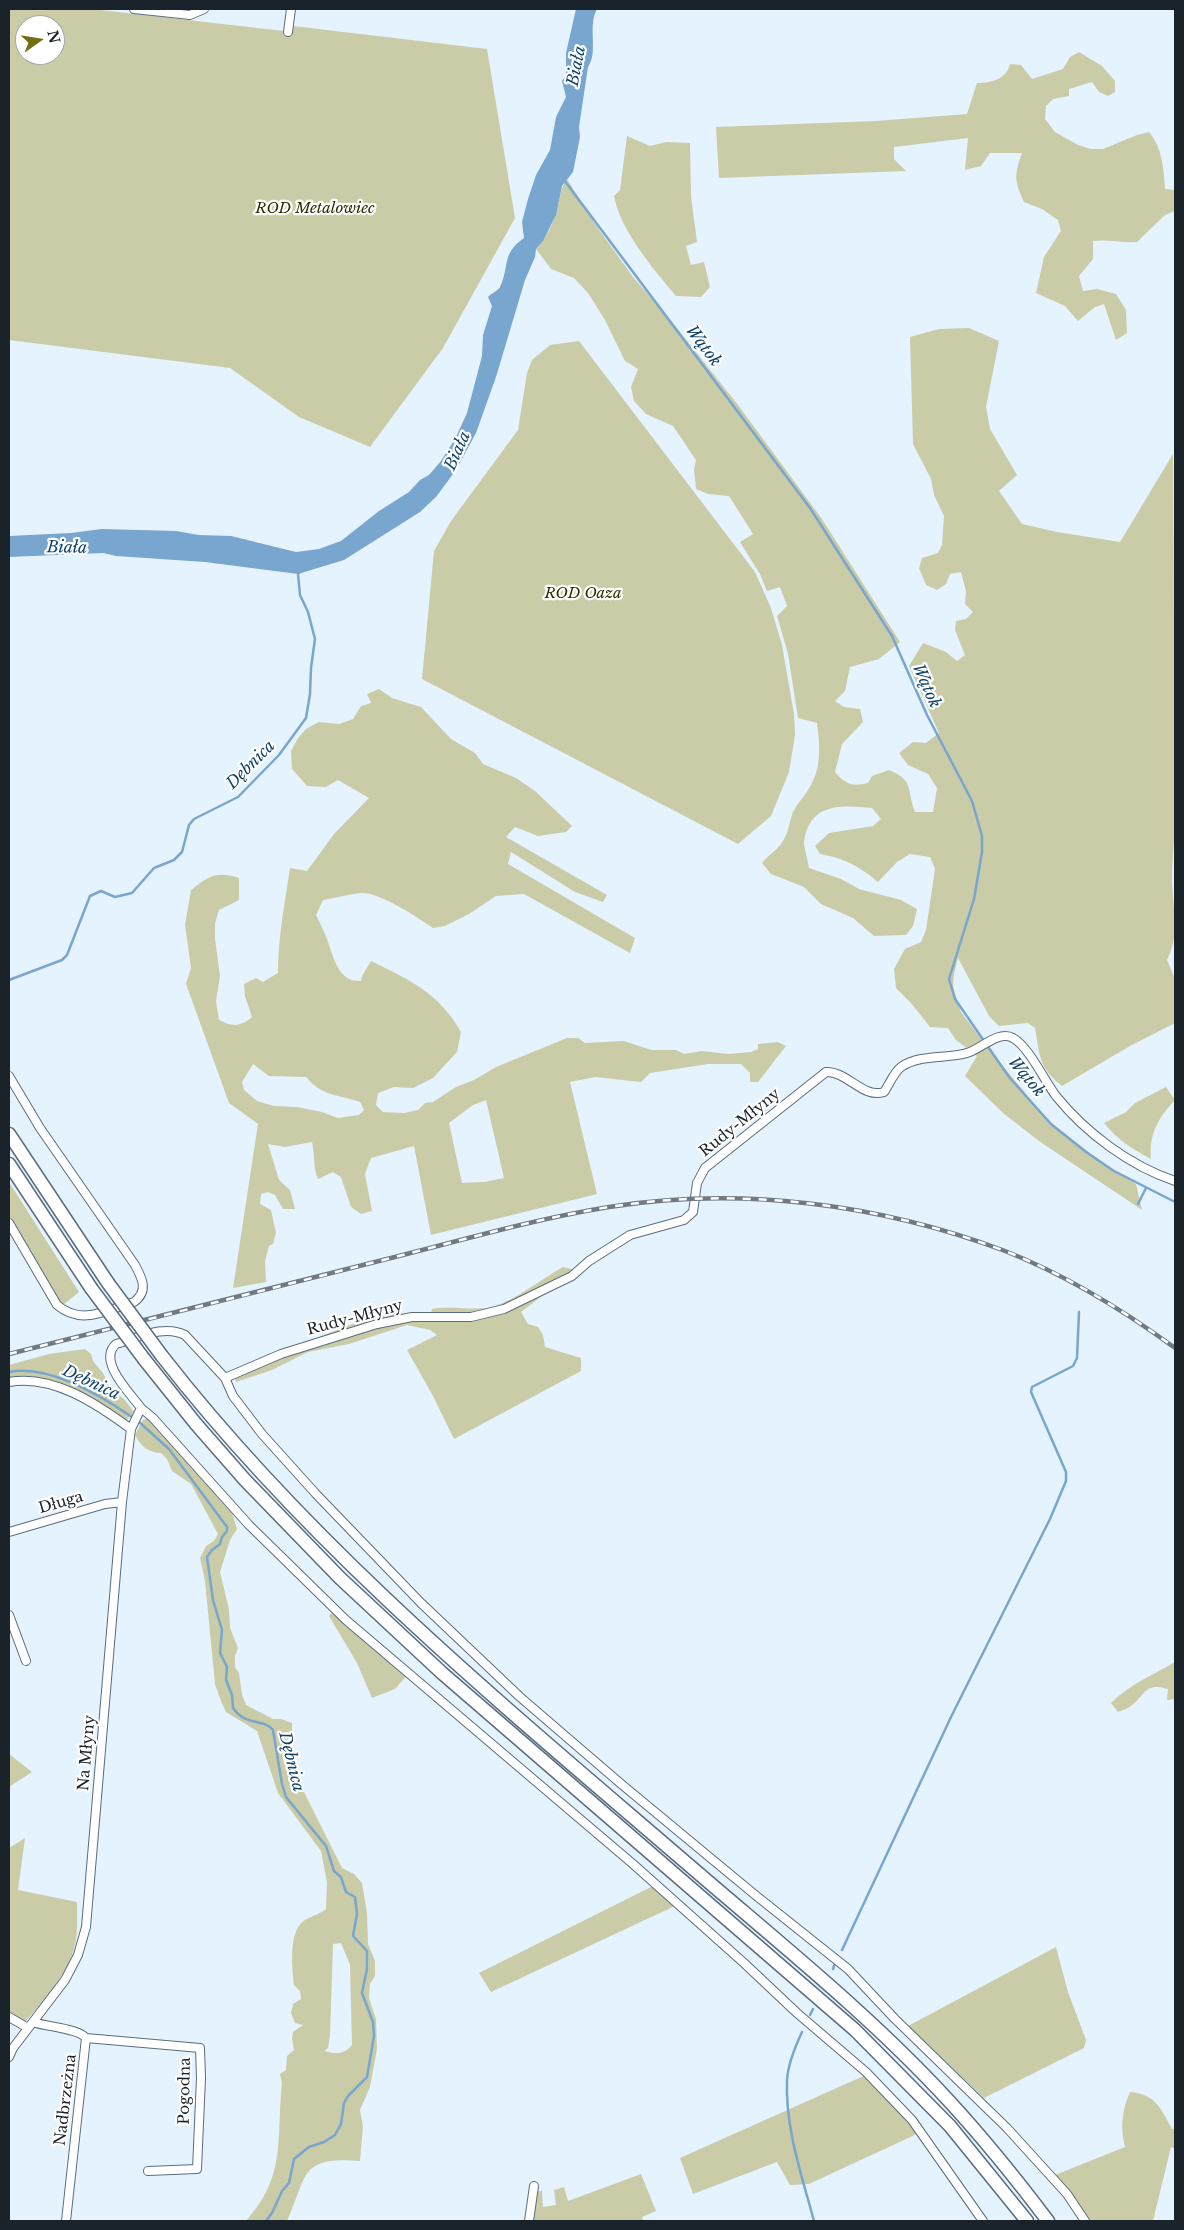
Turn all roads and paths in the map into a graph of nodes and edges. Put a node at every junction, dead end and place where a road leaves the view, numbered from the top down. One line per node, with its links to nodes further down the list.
1 (134, 9): 2 (street)
2 (204, 9)
3 (291, 9): 4 (street)
4 (288, 32)
5 (9, 1076): 9 (street)
6 (9, 1134): 28 (main road, bridge)
7 (9, 1164): 27 (main road, bridge)
8 (1175, 1181): 10 (street, Rudy-Młyny)
9 (9, 1223)
10 (225, 1378): 12 (street); 29 (street)
11 (9, 1382): 13 (street)
12 (141, 1408): 13 (street); 26 (street)
13 (131, 1429): 14 (street, Na Młyny)
14 (122, 1502): 15 (street, Długa); 19 (street, Na Młyny)
15 (9, 1532)
16 (9, 1615): 17 (street)
17 (26, 1661)
18 (9, 2017): 19 (street, Nadbrzeżna)
19 (30, 2025): 20 (street, Nadbrzeżna); 21 (street, Na Młyny)
20 (86, 2038): 22 (street, Pogodna); 24 (street, Nadbrzeżna)
21 (9, 2057)
22 (148, 2171)
23 (534, 2186): 25 (street)
24 (66, 2221)
25 (529, 2221)
26 (983, 2221)
27 (1027, 2221)
28 (1048, 2221)
29 (1085, 2221)

